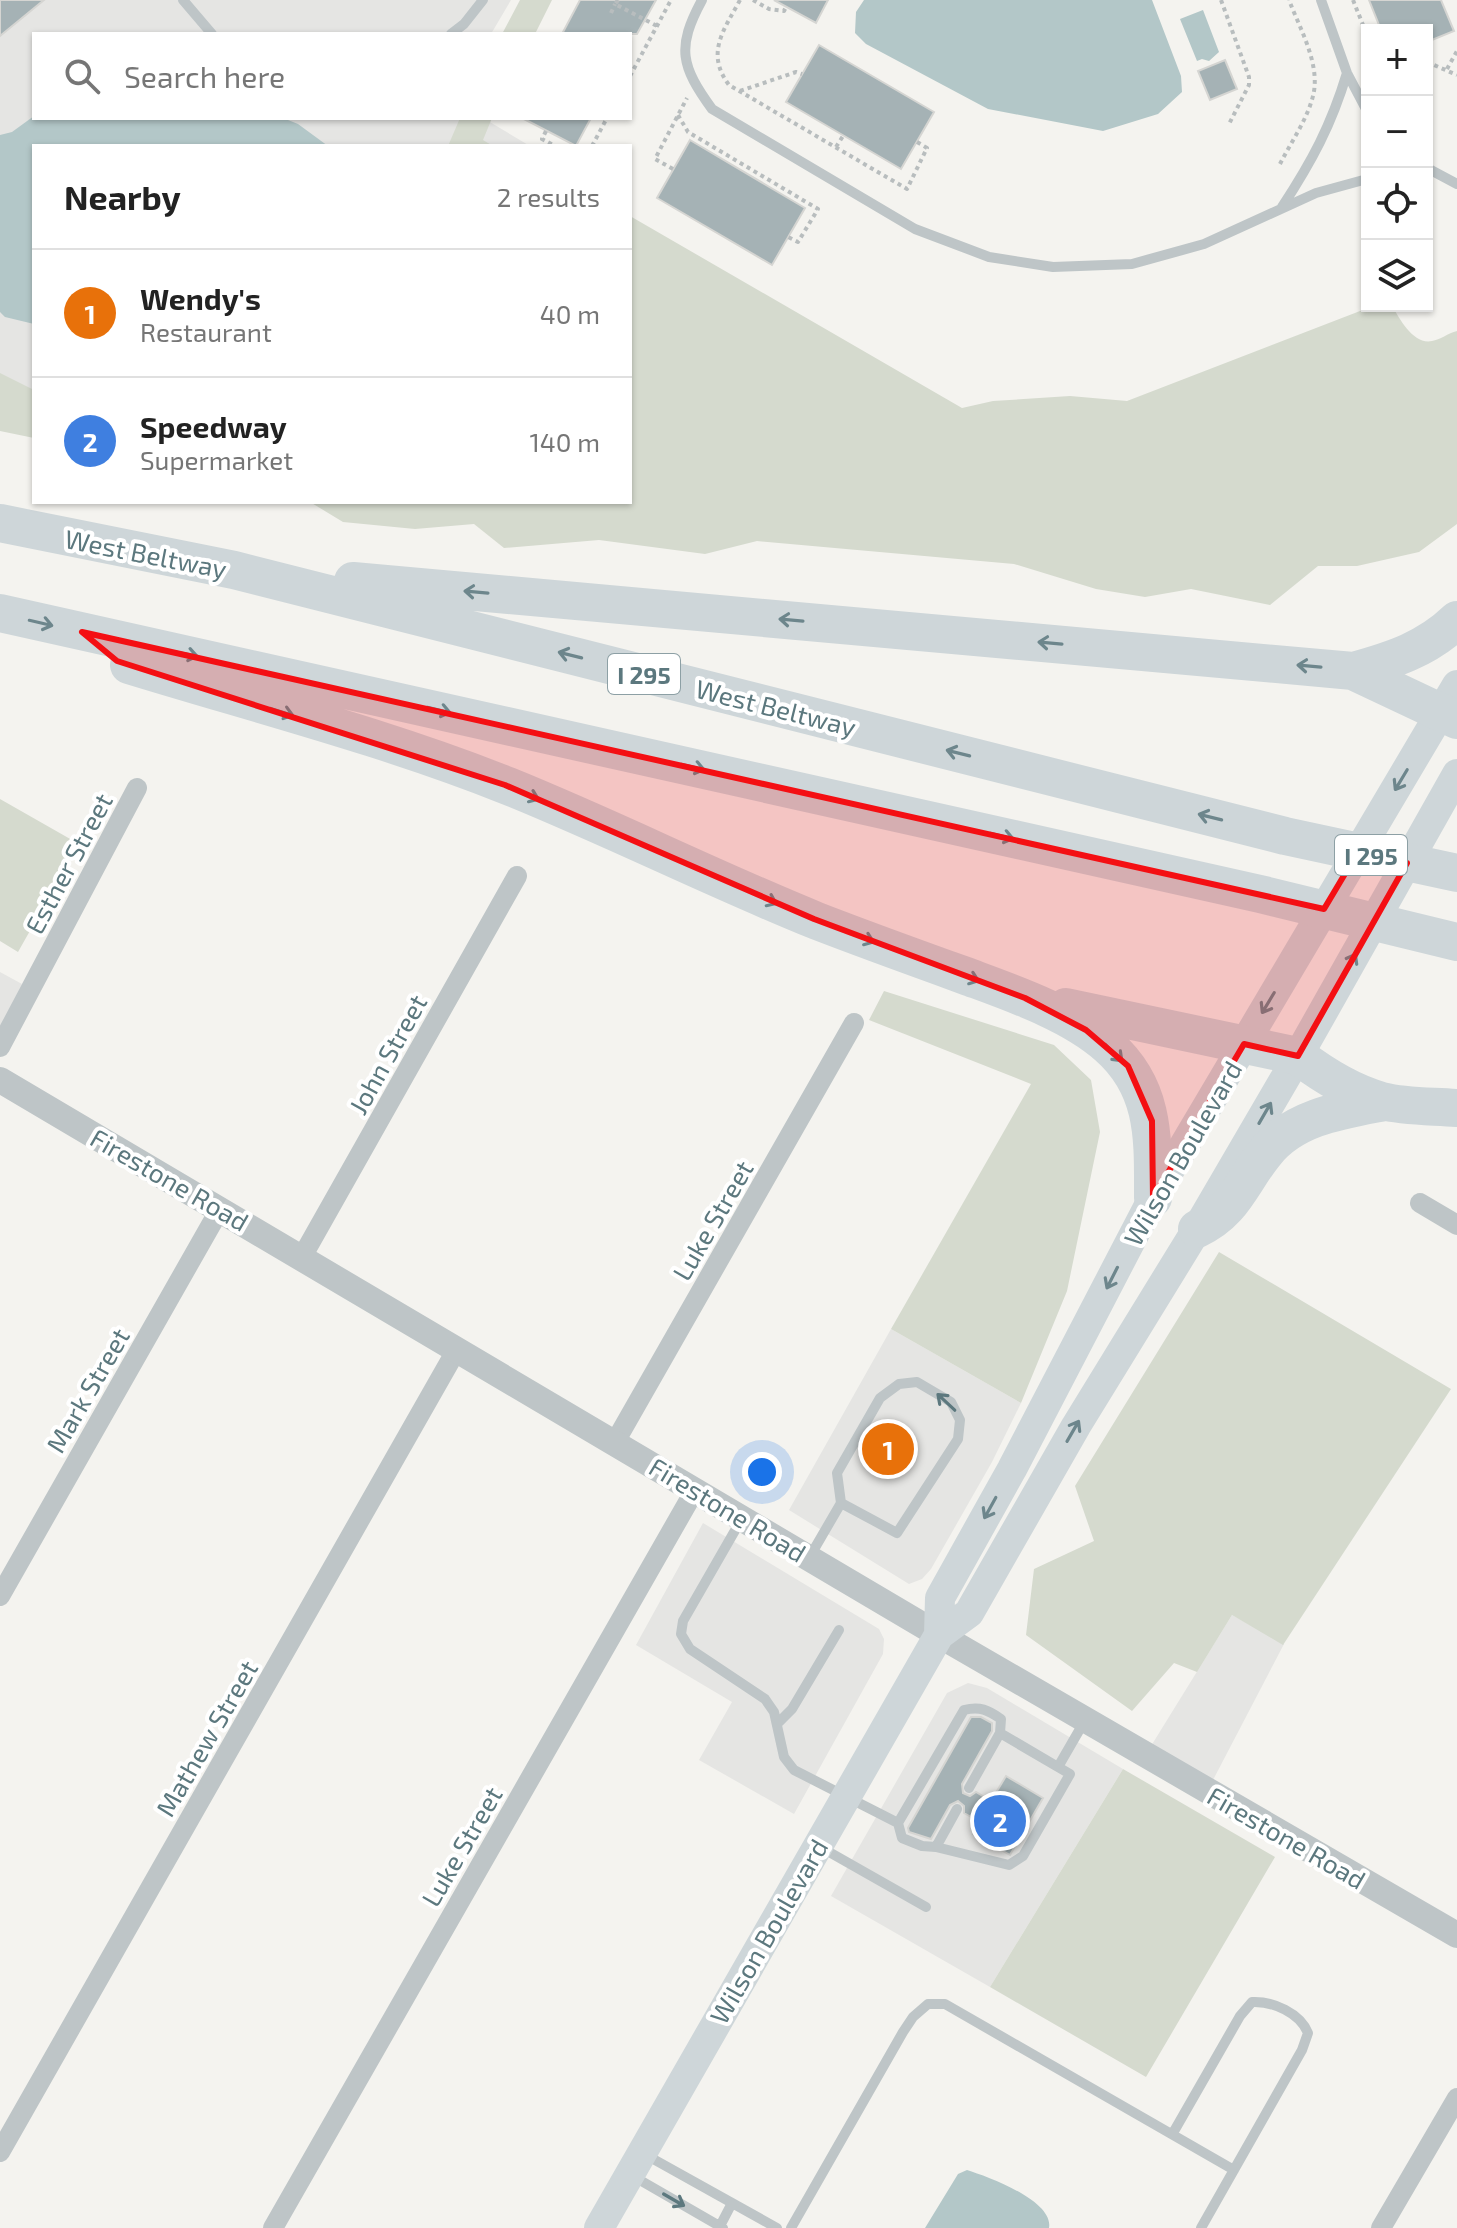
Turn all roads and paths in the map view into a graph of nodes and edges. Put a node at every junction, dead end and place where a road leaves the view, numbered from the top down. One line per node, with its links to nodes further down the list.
1 (183, 0): 16 (lane)
2 (483, 0): 17 (lane)
3 (671, 0): 15 (path)
4 (702, 0): 26 (lane)
5 (740, 0): 25 (path)
6 (753, 0): 12 (path)
7 (1221, 0): 31 (path)
8 (1289, 0): 38 (path)
9 (1321, 0): 22 (lane)
10 (1353, 0): 14 (path)
11 (617, 2): 13 (path); 15 (path)
12 (786, 7)
13 (611, 13)
14 (1363, 24)
15 (657, 26): 21 (path)
16 (210, 32)
17 (454, 32)
18 (1457, 51): 20 (path)
19 (1433, 63): 20 (path)
20 (1447, 69): 24 (path)
21 (632, 72)
22 (1347, 73): 28 (lane); 45 (lane)
23 (802, 74): 27 (path)
24 (1457, 75)
25 (728, 84): 26 (path); 27 (path)
26 (700, 92): 29 (path); 45 (lane)
27 (739, 92): 37 (path)
28 (1361, 100)
29 (678, 115): 39 (path); 46 (path)
30 (606, 120): 36 (path)
31 (1228, 126)
32 (546, 131): 35 (path)
33 (843, 136): 37 (path)
34 (917, 142): 37 (path)
35 (551, 144)
36 (593, 144)
37 (836, 148)
38 (1280, 164)
39 (673, 169)
40 (1433, 171): 42 (lane)
41 (1433, 174): 42 (lane)
42 (1439, 174): 44 (lane)
43 (1361, 181): 45 (lane)
44 (1457, 184)
45 (1281, 207)
46 (788, 237)
47 (0, 523): 48 (highway, West Beltway / I 295)
48 (234, 570): 52 (highway, one-way to 48); 56 (highway, West Beltway / I 295, one-way to 48)
49 (0, 613): 51 (highway, I 295, one-way to 51)
50 (1457, 620): 52 (highway)
51 (82, 632): 58 (highway, I 295, one-way to 58); 59 (highway, one-way to 59)
52 (1353, 671): 53 (highway)
53 (1452, 706): 61 (main road, Wilson Boulevard, one-way to 61)
54 (1457, 774): 63 (main road, Wilson Boulevard, one-way to 54)
55 (137, 788): 62 (street, Esther Street)
56 (1457, 873)
57 (517, 876): 72 (street, John Street)
58 (1444, 938)
59 (1025, 998): 61 (highway); 67 (highway, one-way to 67)
60 (854, 1023): 74 (street, Luke Street)
61 (1244, 1044): 63 (highway); 67 (main road, Wilson Boulevard)
62 (0, 1047)
63 (1298, 1056): 65 (highway); 71 (main road, Wilson Boulevard, one-way to 63)
64 (0, 1080): 69 (street, Firestone Road)
65 (1384, 1102): 66 (highway); 71 (highway)
66 (1457, 1108)
67 (1153, 1198): 81 (main road, Wilson Boulevard, one-way to 81)
68 (1420, 1203): 70 (street)
69 (220, 1209): 72 (street, Firestone Road); 79 (street, Mark Street)
70 (1457, 1225)
71 (1197, 1229): 81 (main road, Wilson Boulevard, one-way to 71)
72 (302, 1257): 73 (street, Firestone Road)
73 (457, 1349): 74 (street, Firestone Road); 96 (street, Mathew Street)
74 (615, 1442): 75 (street, Firestone Road)
75 (695, 1490): 77 (street, Firestone Road); 101 (street, Luke Street)
76 (841, 1503): 76 (lane, one-way to 76); 78 (lane)
77 (743, 1518): 78 (street, Firestone Road); 83 (lane)
78 (809, 1558): 81 (street, Firestone Road)
79 (0, 1596)
80 (839, 1630): 83 (lane)
81 (939, 1635): 82 (street, Firestone Road); 87 (main road, Wilson Boulevard)
82 (1085, 1720): 85 (lane); 93 (street, Firestone Road)
83 (777, 1724): 87 (lane)
84 (995, 1737): 85 (lane); 86 (lane); 89 (lane)
85 (1058, 1767): 91 (lane)
86 (970, 1782)
87 (845, 1797): 89 (lane); 90 (main road, Wilson Boulevard)
88 (957, 1809): 91 (lane)
89 (898, 1823): 91 (lane)
90 (817, 1845): 92 (lane); 97 (main road, Wilson Boulevard)
91 (936, 1847)
92 (926, 1907)
93 (1457, 1935)
94 (1457, 2098): 106 (street)
95 (1173, 2133): 98 (lane); 98 (lane); 104 (lane)
96 (0, 2152)
97 (636, 2163): 99 (lane); 100 (lane, one-way to 100); 102 (main road, Wilson Boulevard)
98 (1234, 2170): 105 (lane)
99 (732, 2203): 100 (lane); 103 (lane)
100 (721, 2227)
101 (273, 2228)
102 (599, 2228)
103 (777, 2228)
104 (791, 2228)
105 (1201, 2228)
106 (1381, 2228)

